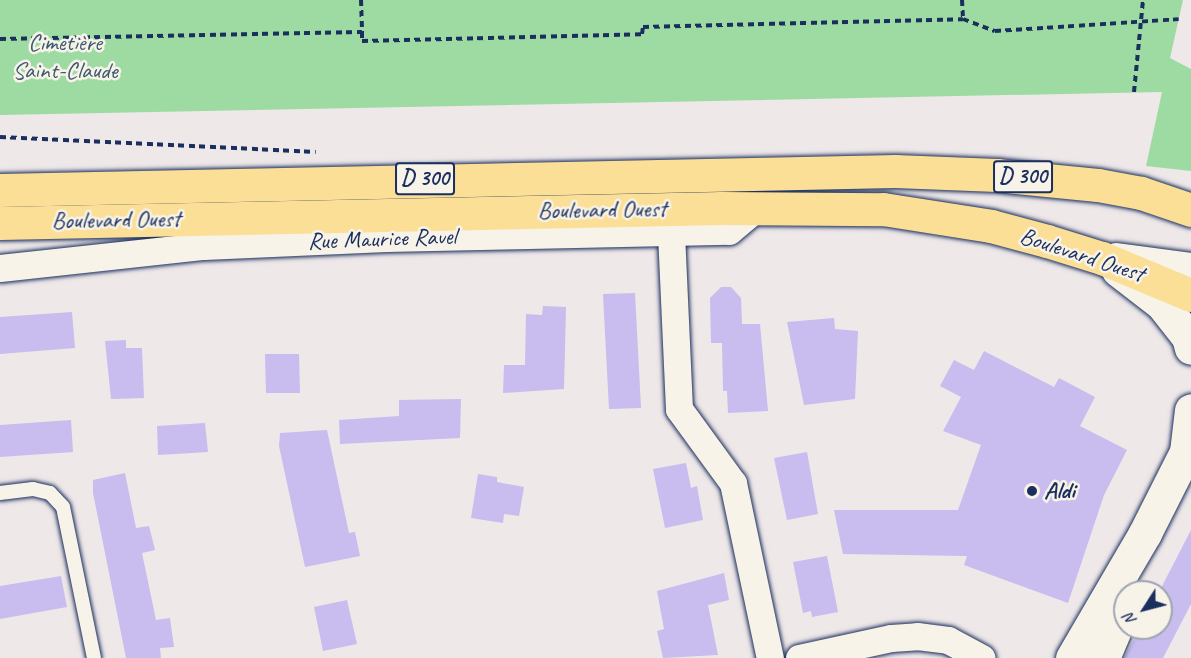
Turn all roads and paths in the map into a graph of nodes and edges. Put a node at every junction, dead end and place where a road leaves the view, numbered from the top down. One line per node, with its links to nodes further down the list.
1 (360, 0): 7 (path)
2 (962, 0): 4 (path)
3 (1143, 0): 5 (path)
4 (963, 19): 5 (path); 7 (path)
5 (1139, 19): 6 (path); 9 (path)
6 (1179, 19)
7 (362, 32): 8 (path)
8 (0, 39)
9 (1134, 92)
10 (0, 190): 11 (main road, Boulevard Ouest / D 300)
11 (1141, 193): 12 (main road); 14 (main road, Boulevard Ouest / D 300)
12 (1191, 198)
13 (756, 208): 15 (main road, Boulevard Ouest / D 300); 16 (street, Rue Maurice Ravel); 17 (main road, Boulevard Ouest / D 300)
14 (1191, 210)
15 (0, 223)
16 (671, 233): 18 (street, Rue Maurice Ravel); 29 (street)
17 (1102, 258): 19 (main road); 20 (main road, Boulevard Ouest / D 300); 21 (main road)
18 (0, 268)
19 (1191, 269)
20 (1191, 296)
21 (1191, 348)
22 (1191, 410): 23 (main road)
23 (1189, 447): 25 (main road)
24 (0, 493): 28 (lane)
25 (1145, 534): 26 (main road); 32 (main road)
26 (1132, 580)
27 (1113, 633): 33 (main road)
28 (93, 658)
29 (770, 658)
30 (799, 658): 31 (street)
31 (982, 658)
32 (1072, 658)
33 (1102, 658)

